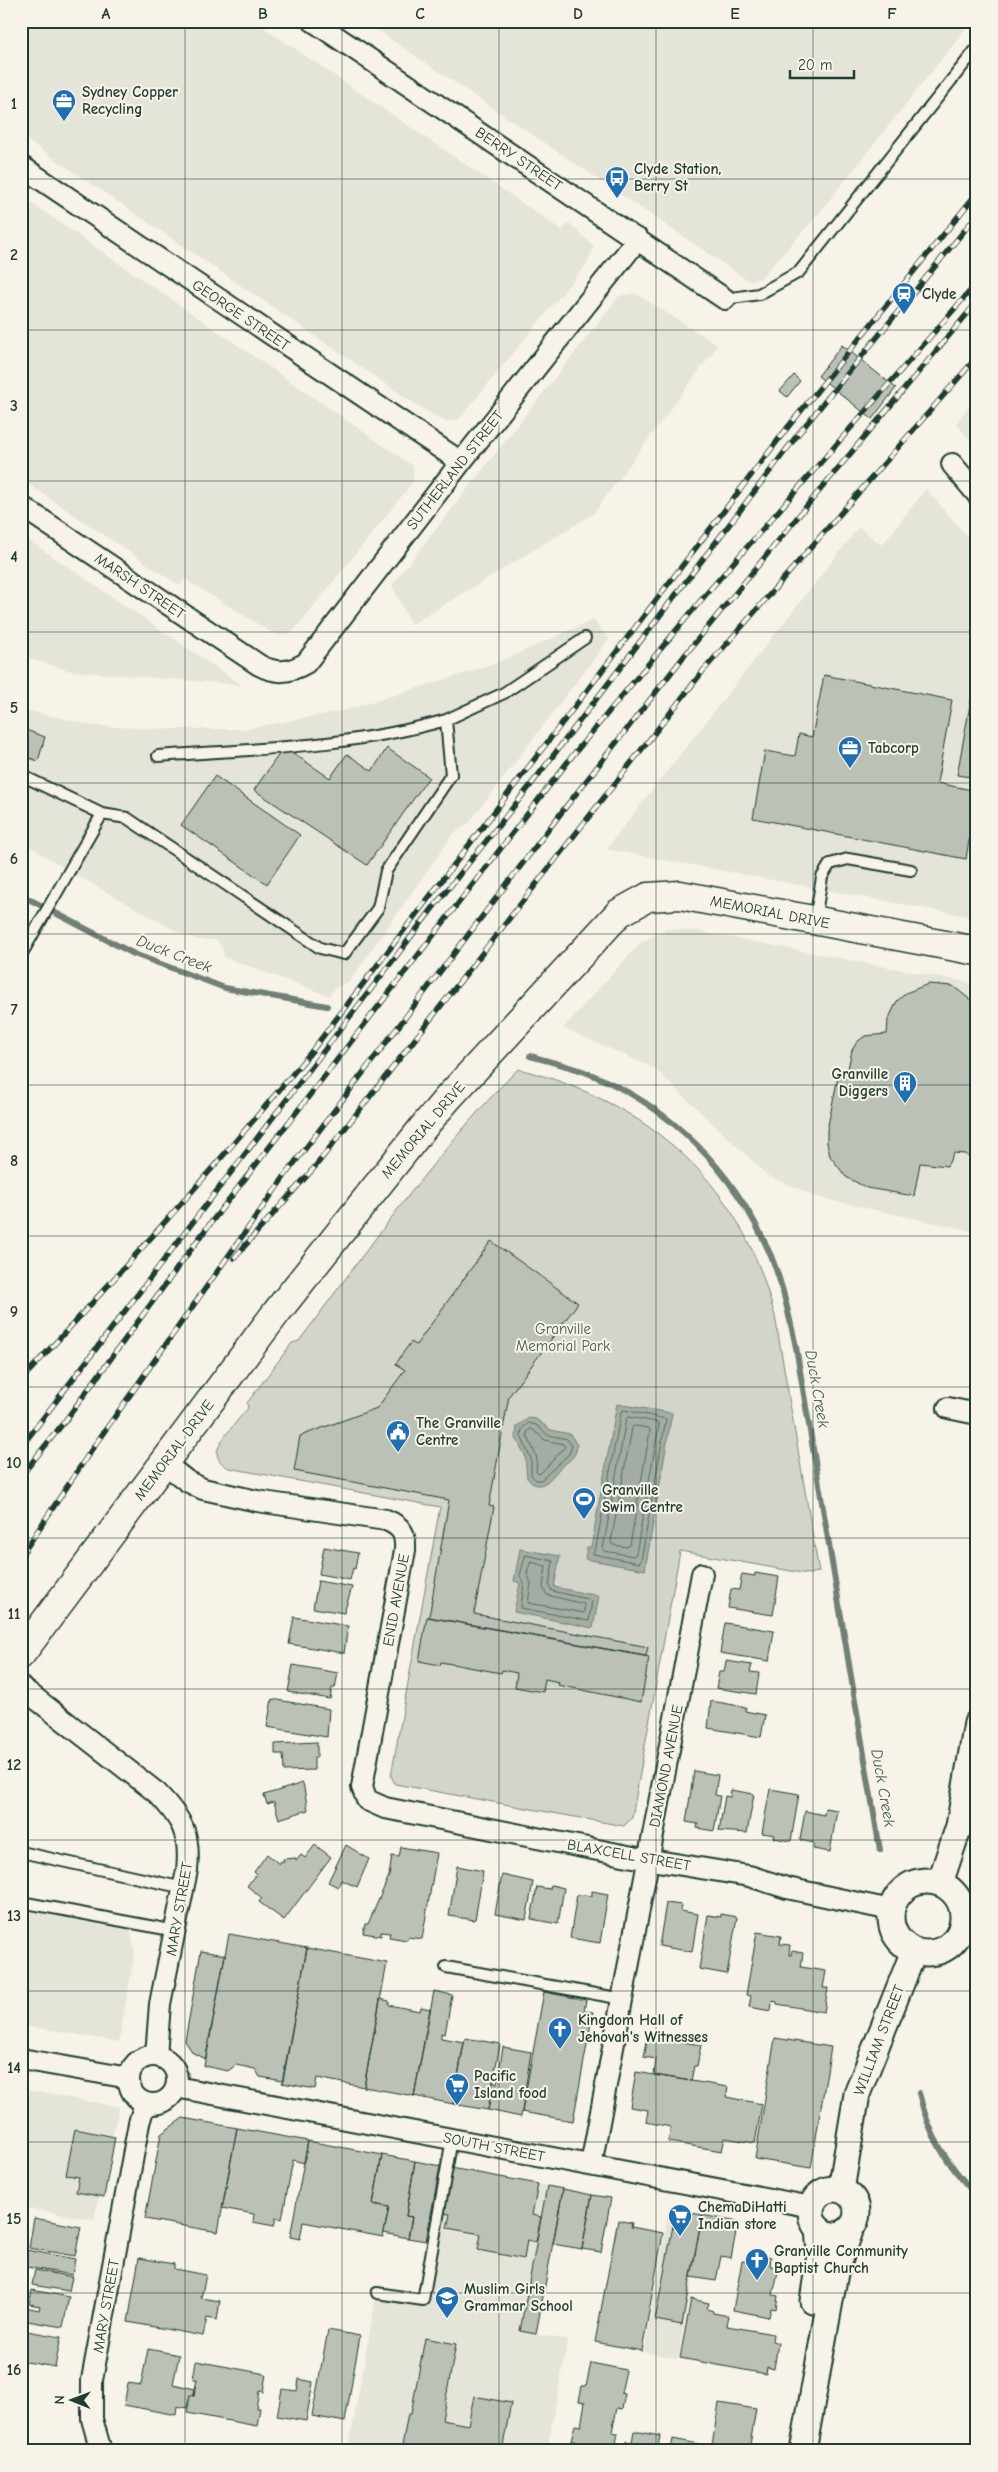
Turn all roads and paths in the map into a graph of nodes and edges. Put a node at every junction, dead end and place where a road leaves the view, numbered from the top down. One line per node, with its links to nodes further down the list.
1 (313, 21): 4 (street, BERRY STREET)
2 (977, 48): 5 (lane)
3 (21, 166): 6 (street, GEORGE STREET)
4 (638, 239): 5 (street, BERRY STREET); 6 (street, SUTHERLAND STREET)
5 (725, 299)
6 (461, 462): 11 (street, SUTHERLAND STREET)
7 (952, 464): 8 (street)
8 (977, 494)
9 (21, 506): 11 (street, MARSH STREET)
10 (585, 638): 12 (lane)
11 (259, 665)
12 (446, 720): 13 (lane); 15 (lane)
13 (158, 756)
14 (21, 775): 15 (lane)
15 (102, 814): 19 (lane)
16 (911, 870): 17 (lane)
17 (814, 920): 18 (main road, MEMORIAL DRIVE); 22 (main road, MEMORIAL DRIVE)
18 (977, 951)
19 (21, 955)
20 (948, 1408): 21 (street)
21 (977, 1414)
22 (164, 1463): 24 (main road, MEMORIAL DRIVE); 27 (street, ENID AVENUE)
23 (702, 1574): 29 (street, DIAMOND AVENUE)
24 (21, 1654)
25 (21, 1686): 31 (street, MARY STREET)
26 (977, 1723): 30 (street)
27 (367, 1800): 29 (street, BLAXCELL STREET)
28 (21, 1852): 31 (lane)
29 (649, 1859): 33 (street, BLAXCELL STREET); 38 (street, DIAMOND AVENUE)
30 (940, 1883): 33 (street); 34 (street)
31 (184, 1888): 35 (street, MARY STREET)
32 (21, 1902): 35 (lane)
33 (891, 1910): 36 (street)
34 (969, 1928): 36 (street)
35 (176, 1930): 39 (street, MARY STREET)
36 (914, 1951): 46 (street, WILLIAM STREET)
37 (446, 1967): 38 (lane)
38 (623, 1999): 45 (street, DIAMOND AVENUE)
39 (156, 2056): 41 (street); 42 (street)
40 (21, 2059): 41 (street)
41 (129, 2078): 43 (street)
42 (176, 2087): 43 (street); 44 (street, SOUTH STREET)
43 (145, 2103): 50 (street, MARY STREET)
44 (452, 2139): 45 (street, SOUTH STREET); 49 (lane)
45 (592, 2165): 47 (street, SOUTH STREET)
46 (841, 2190): 47 (street); 48 (street)
47 (815, 2218): 48 (street); 51 (street)
48 (851, 2228): 52 (street)
49 (378, 2293)
50 (101, 2451)
51 (786, 2451)
52 (803, 2451)

